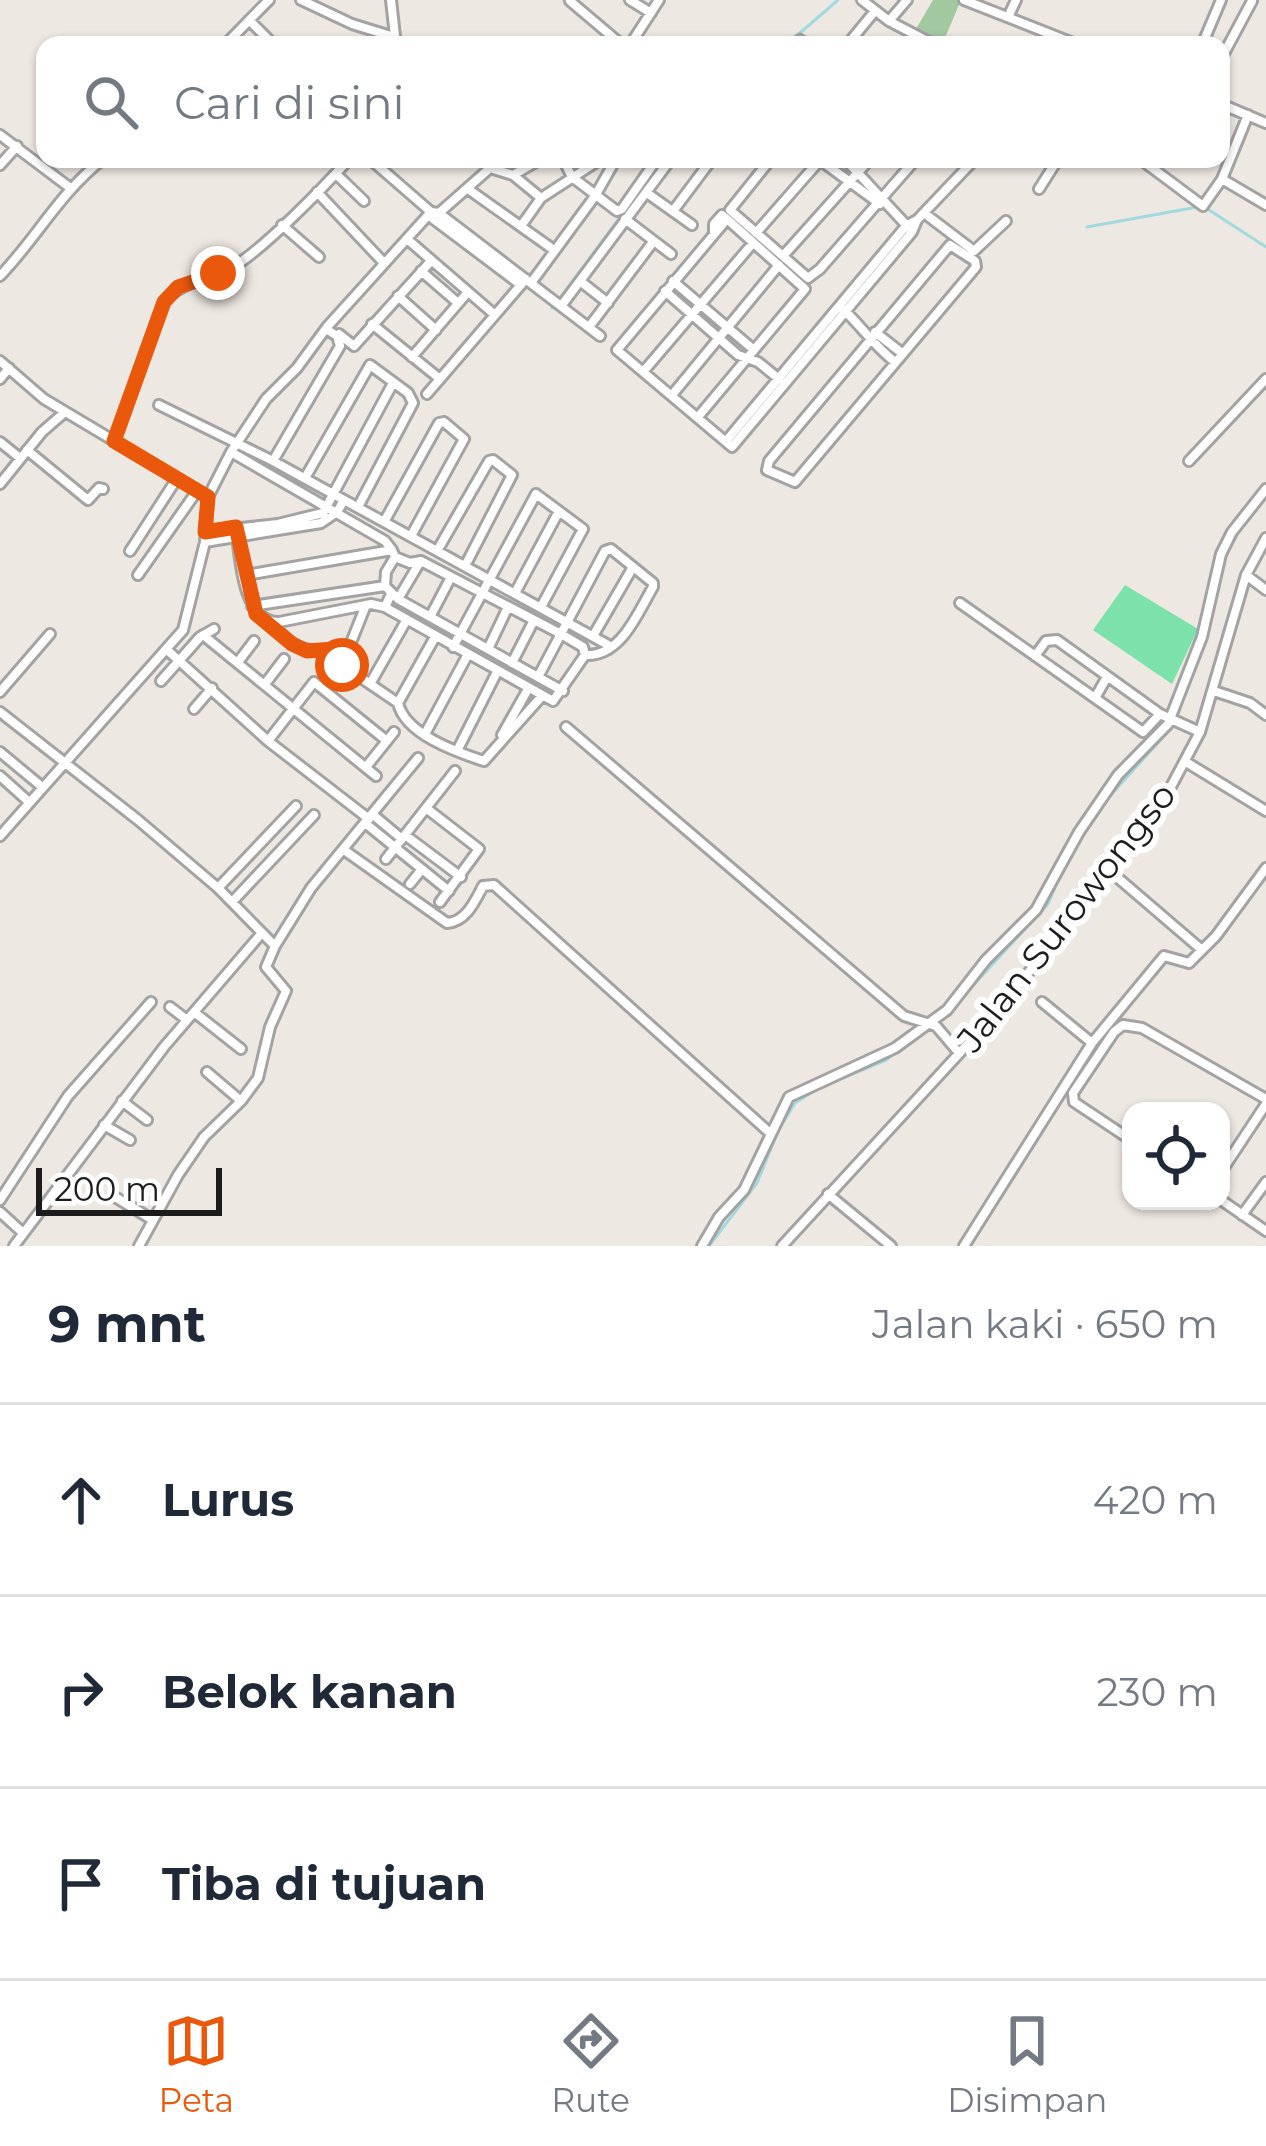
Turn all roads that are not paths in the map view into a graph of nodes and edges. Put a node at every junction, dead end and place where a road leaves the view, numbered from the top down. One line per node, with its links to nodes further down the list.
1 (268, 0): 16 (street)
2 (301, 0): 21 (street)
3 (391, 0): 22 (street)
4 (630, 0): 14 (street)
5 (659, 0): 14 (street)
6 (862, 0): 13 (street)
7 (907, 0): 17 (street)
8 (1016, 0): 15 (street)
9 (1221, 0): 29 (street)
10 (570, 1): 23 (street)
11 (968, 1): 15 (street)
12 (1252, 1): 30 (street)
13 (875, 11): 17 (street); 25 (street)
14 (652, 13): 24 (street)
15 (1007, 17): 18 (street)
16 (249, 20): 19 (street); 20 (street)
17 (889, 21): 26 (street)
18 (1048, 33): 27 (street); 28 (street)
19 (234, 36)
20 (265, 36)
21 (382, 36)
22 (395, 36)
23 (616, 36)
24 (635, 36)
25 (854, 36)
26 (917, 36)
27 (1046, 36)
28 (1056, 36)
29 (1206, 36)
30 (1230, 42)
31 (1230, 108): 32 (street)
32 (1248, 116): 33 (street); 36 (street)
33 (1266, 123)
34 (0, 135): 35 (street)
35 (17, 146): 37 (street); 38 (street)
36 (1230, 160)
37 (36, 161)
38 (0, 165)
39 (45, 168): 66 (street)
40 (93, 168): 66 (street)
41 (342, 168): 61 (street)
42 (380, 168): 77 (street)
43 (519, 168): 62 (street)
44 (568, 168): 63 (street)
45 (586, 168): 63 (street)
46 (611, 168): 71 (street)
47 (651, 168): 71 (street)
48 (665, 168): 70 (street)
49 (705, 168): 76 (street)
50 (763, 168): 85 (street)
51 (813, 168): 85 (street)
52 (832, 168): 65 (street)
53 (853, 168): 60 (street)
54 (860, 168): 60 (street)
55 (908, 168): 73 (street)
56 (966, 168): 78 (street)
57 (1052, 168): 68 (street)
58 (1152, 168): 64 (street)
59 (1227, 168): 64 (street)
60 (856, 172): 65 (street); 73 (street)
61 (336, 174): 69 (street); 74 (street)
62 (513, 175): 67 (street); 72 (street)
63 (572, 177): 71 (street); 72 (street)
64 (1222, 179): 75 (street)
65 (847, 180): 73 (street); 92 (street)
66 (69, 187): 95 (street)
67 (468, 189): 77 (street); 83 (street)
68 (1039, 189)
69 (317, 192): 81 (street); 93 (street)
70 (647, 193): 76 (street); 79 (street)
71 (595, 196): 88 (street)
72 (541, 198): 83 (street)
73 (881, 200): 84 (street); 92 (street)
74 (364, 201)
75 (1266, 206)
76 (673, 211): 82 (street)
77 (433, 214): 86 (street); 98 (street)
78 (920, 217): 80 (street); 84 (street)
79 (625, 219): 87 (street); 96 (street)
80 (1006, 221)
81 (282, 225): 90 (street); 136 (street)
82 (692, 225)
83 (521, 226): 88 (street)
84 (909, 229): 106 (street)
85 (755, 238): 92 (street); 97 (street); 104 (street)
86 (407, 239): 91 (street); 93 (street)
87 (653, 242): 89 (street); 102 (street)
88 (554, 250): 98 (street)
89 (670, 254)
90 (319, 257)
91 (431, 261): 94 (street); 100 (street)
92 (781, 261): 110 (street); 117 (street)
93 (384, 263): 111 (street)
94 (421, 271): 101 (street); 103 (street)
95 (0, 276)
96 (580, 281): 102 (street); 105 (street)
97 (673, 281): 99 (street); 104 (street)
98 (526, 282): 105 (street); 107 (street)
99 (664, 291): 108 (street); 125 (street)
100 (468, 292): 103 (street); 107 (street)
101 (398, 296): 109 (street); 113 (street)
102 (608, 302): 112 (street)
103 (458, 304): 113 (street)
104 (702, 304): 108 (street); 110 (street)
105 (562, 305): 112 (street)
106 (843, 309): 114 (street); 129 (street)
107 (495, 315): 127 (street)
108 (692, 315): 116 (street); 125 (street)
109 (372, 324): 111 (street); 119 (street)
110 (728, 326): 116 (street); 117 (street)
111 (327, 327): 138 (street); 140 (street)
112 (589, 327): 115 (street)
113 (436, 330): 119 (street)
114 (871, 335): 118 (street); 118 (street); 123 (street); 123 (street)
115 (600, 336)
116 (718, 338): 120 (street); 132 (street)
117 (754, 349): 120 (street); 122 (street)
118 (903, 354): 123 (street)
119 (412, 356): 127 (street)
120 (746, 360): 122 (street); 135 (street)
121 (0, 361): 124 (street)
122 (758, 362): 129 (street)
123 (895, 362)
124 (9, 368): 126 (street); 134 (street)
125 (643, 372): 132 (street)
126 (0, 379)
127 (440, 379): 131 (street)
128 (1266, 379): 141 (street)
129 (781, 381): 135 (street)
130 (393, 383): 142 (street); 149 (street); 150 (street)
131 (427, 394)
132 (672, 395): 135 (street)
133 (159, 405): 138 (street)
134 (65, 412): 136 (street); 139 (street)
135 (698, 417)
136 (114, 441): 143 (street)
137 (0, 442): 139 (street)
138 (234, 448): 140 (street); 148 (street); 151 (street)
139 (23, 454): 144 (street); 145 (street)
140 (273, 461): 142 (street)
141 (1189, 461)
142 (305, 478): 149 (street)
143 (176, 480): 147 (street); 158 (street)
144 (0, 484)
145 (103, 489)
146 (1266, 489): 223 (street)
147 (197, 491): 148 (street); 164 (street)
148 (208, 497): 156 (street)
149 (339, 497): 150 (street); 151 (street)
150 (358, 507): 153 (street)
151 (332, 510): 154 (street); 160 (street)
152 (559, 511): 168 (street); 172 (street); 178 (street)
153 (384, 522): 155 (street); 155 (street)
154 (237, 532): 156 (street); 165 (street)
155 (411, 536): 159 (street)
156 (205, 537): 196 (street)
157 (1266, 538): 166 (street, Jalan Surowongso)
158 (130, 550)
159 (437, 551): 162 (street); 162 (street)
160 (393, 553): 161 (street); 165 (street); 170 (street)
161 (421, 561): 167 (street); 170 (street)
162 (465, 566): 168 (street)
163 (633, 566): 182 (street); 189 (street); 192 (street)
164 (138, 575)
165 (246, 575): 175 (street)
166 (1246, 575): 169 (street); 213 (street, Jalan Surowongso)
167 (451, 577): 171 (street); 179 (street)
168 (488, 579): 171 (street); 172 (street)
169 (1266, 590)
170 (392, 593): 175 (street); 176 (street); 179 (street)
171 (482, 593): 177 (street); 185 (street)
172 (515, 593): 178 (street)
173 (960, 603): 199 (street)
174 (366, 605): 176 (street); 183 (street); 194 (street)
175 (252, 606): 183 (street)
176 (385, 607): 181 (street)
177 (508, 607): 180 (street); 195 (street)
178 (541, 608): 182 (street)
179 (430, 617): 185 (street)
180 (534, 620): 187 (street); 203 (street)
181 (406, 621): 190 (street); 209 (street)
182 (567, 622): 187 (street); 189 (street)
183 (271, 623): 194 (street)
184 (214, 629): 188 (street)
185 (460, 633): 193 (street); 195 (street)
186 (50, 634): 214 (street)
187 (561, 634): 198 (street); 205 (street)
188 (202, 635): 201 (street); 202 (street)
189 (593, 636): 192 (street)
190 (436, 637): 193 (street); 217 (street)
191 (254, 641): 202 (street)
192 (610, 646): 198 (street)
193 (453, 647): 197 (street)
194 (348, 648): 209 (street)
195 (488, 649): 203 (street)
196 (166, 650): 201 (street); 232 (street)
197 (467, 656): 204 (street); 226 (street)
198 (585, 656): 212 (street)
199 (1035, 656): 206 (street); 216 (street)
200 (284, 659): 208 (street)
201 (181, 661): 207 (street); 210 (street)
202 (238, 662): 208 (street)
203 (512, 663): 205 (street)
204 (497, 672): 211 (street); 230 (street)
205 (538, 677): 212 (street)
206 (1107, 677): 216 (street); 221 (street)
207 (161, 681)
208 (265, 684): 219 (street)
209 (370, 684): 217 (street)
210 (212, 688): 218 (street); 227 (street)
211 (527, 689): 215 (street); 228 (street)
212 (563, 691): 215 (street)
213 (1214, 691): 222 (street); 225 (street, Jalan Surowongso)
214 (0, 692)
215 (542, 696): 228 (street)
216 (1095, 698): 221 (street)
217 (398, 703): 226 (street)
218 (194, 709)
219 (293, 709): 227 (street); 234 (street); 234 (street)
220 (0, 712): 232 (street)
221 (1160, 714): 223 (street)
222 (1266, 716)
223 (1175, 718): 225 (street); 266 (street)
224 (566, 727): 266 (street)
225 (1200, 732): 233 (street, Jalan Surowongso)
226 (425, 734): 230 (street)
227 (268, 741): 244 (street)
228 (496, 746): 230 (street)
229 (0, 752): 238 (street)
230 (457, 752)
231 (418, 758): 244 (street)
232 (62, 761): 238 (street); 254 (street)
233 (1186, 762): 242 (street); 251 (street, Jalan Surowongso)
234 (366, 767): 237 (street)
235 (455, 771): 241 (street)
236 (0, 776): 239 (street)
237 (376, 776)
238 (41, 786): 239 (street)
239 (28, 802): 245 (street)
240 (296, 806): 254 (street)
241 (426, 808): 246 (street); 252 (street)
242 (1266, 811)
243 (314, 815): 256 (street)
244 (369, 819): 246 (street); 247 (street)
245 (0, 836)
246 (401, 841): 248 (street); 250 (street); 252 (street)
247 (344, 850): 259 (street); 276 (street)
248 (386, 859)
249 (1266, 868): 260 (street)
250 (422, 869): 253 (street); 255 (street)
251 (1111, 872): 260 (street); 269 (street, Jalan Surowongso)
252 (461, 877): 255 (street)
253 (410, 884)
254 (218, 889): 256 (street)
255 (449, 891): 257 (street)
256 (232, 902): 258 (street)
257 (440, 902)
258 (261, 934): 259 (street); 264 (street)
259 (275, 946): 272 (street)
260 (1202, 950): 267 (street)
261 (152, 1002): 283 (street)
262 (1042, 1002): 267 (street)
263 (170, 1007): 265 (street)
264 (194, 1012): 265 (street); 268 (street)
265 (187, 1020): 271 (street)
266 (932, 1025): 269 (street); 276 (street)
267 (1092, 1043): 295 (street)
268 (241, 1049)
269 (960, 1053): 281 (street, Jalan Surowongso)
270 (207, 1072): 272 (street)
271 (122, 1101): 274 (street); 275 (street)
272 (241, 1101): 287 (street)
273 (1266, 1101): 277 (street); 279 (street)
274 (147, 1120)
275 (104, 1125): 278 (street); 289 (street)
276 (769, 1133): 293 (street)
277 (1122, 1134)
278 (130, 1140)
279 (1230, 1158)
280 (1266, 1182): 286 (street)
281 (828, 1194): 290 (street, Jalan Surowongso); 294 (street)
282 (116, 1197): 287 (street)
283 (0, 1200)
284 (1230, 1206): 286 (street)
285 (0, 1211): 289 (street)
286 (1242, 1215): 288 (street)
287 (153, 1220): 292 (street)
288 (1266, 1231)
289 (23, 1233): 291 (street)
290 (785, 1245)
291 (14, 1246)
292 (139, 1246)
293 (702, 1246)
294 (891, 1246)
295 (964, 1246)

